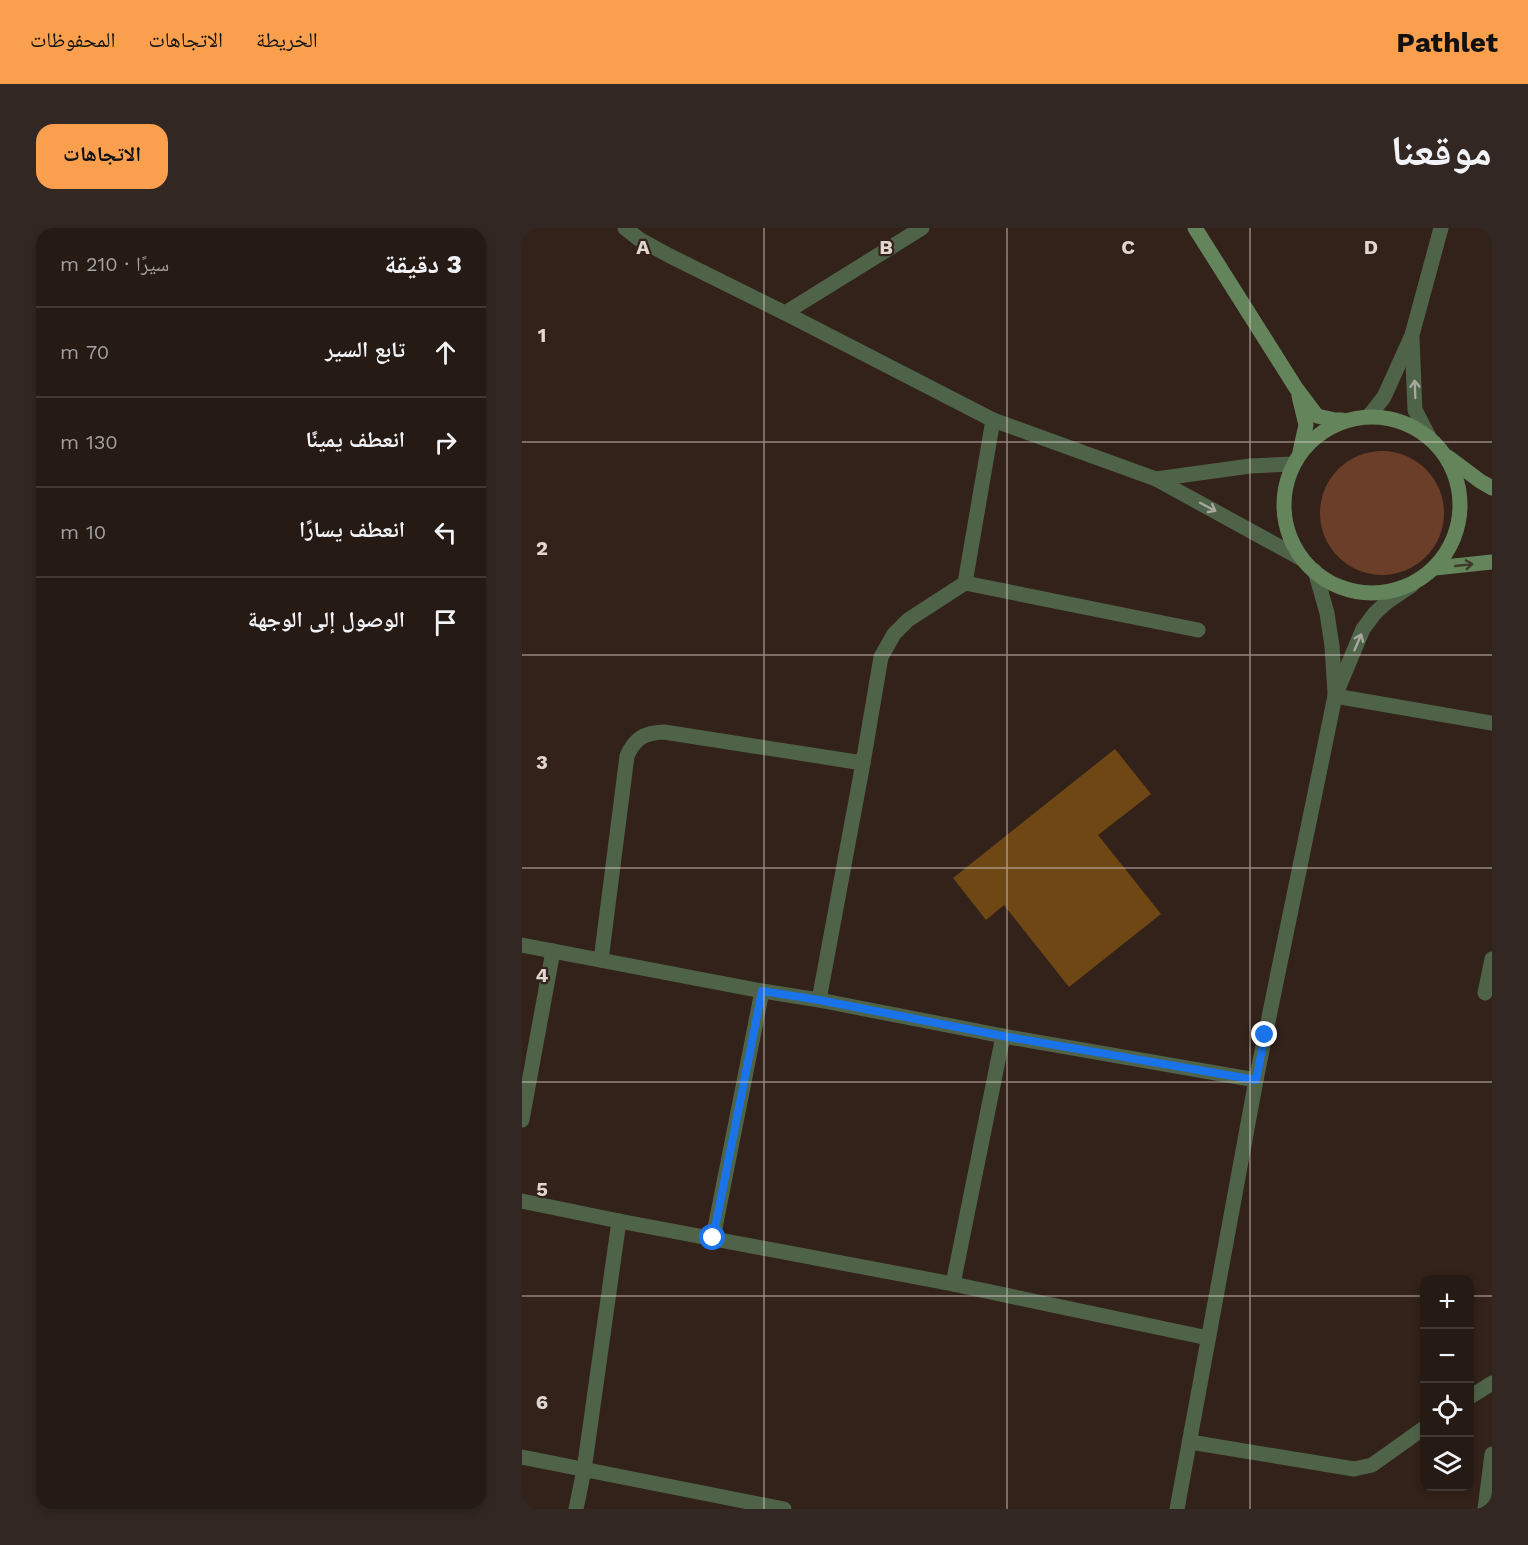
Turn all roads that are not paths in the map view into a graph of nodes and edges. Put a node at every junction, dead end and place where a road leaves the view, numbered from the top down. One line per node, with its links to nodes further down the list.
1 (625, 228): 5 (street)
2 (922, 228): 5 (street)
3 (1196, 228): 7 (street)
4 (1441, 228): 6 (street)
5 (785, 313): 9 (street)
6 (1412, 335): 8 (street); 11 (street, one-way to 6)
7 (1296, 388): 10 (street); 13 (street)
8 (1370, 416): 10 (street); 11 (street)
9 (993, 420): 14 (street); 20 (street)
10 (1348, 420): 13 (street)
11 (1430, 439): 12 (street)
12 (1444, 454): 15 (street); 18 (street)
13 (1296, 459): 14 (street); 16 (street)
14 (1156, 479): 16 (street, one-way to 16)
15 (1492, 488)
16 (1300, 558): 19 (street)
17 (1492, 562): 18 (street, one-way to 17)
18 (1436, 568): 21 (street)
19 (1315, 571): 21 (street); 23 (street)
20 (966, 583): 22 (street); 25 (street)
21 (1412, 585): 23 (street, one-way to 21)
22 (1198, 630)
23 (1335, 696): 24 (street); 34 (street)
24 (1492, 723)
25 (862, 763): 29 (street); 32 (street)
26 (522, 945): 27 (street)
27 (554, 951): 29 (street); 35 (street)
28 (1492, 959): 31 (street)
29 (601, 960): 30 (street)
30 (762, 991): 32 (street); 38 (street)
31 (1485, 993)
32 (819, 1000): 33 (street)
33 (1003, 1036): 34 (street); 39 (street)
34 (1256, 1080): 40 (street)
35 (522, 1120)
36 (522, 1201): 37 (street)
37 (619, 1221): 38 (street); 47 (street)
38 (713, 1238): 39 (street)
39 (954, 1284): 40 (street)
40 (1208, 1338): 44 (street)
41 (1492, 1383): 42 (street)
42 (1474, 1394)
43 (1420, 1431): 44 (street)
44 (1190, 1442): 50 (street)
45 (1492, 1454): 51 (street)
46 (522, 1457): 47 (street)
47 (584, 1470): 48 (street); 49 (street)
48 (576, 1509)
49 (784, 1509)
50 (1177, 1509)
51 (1485, 1509)

